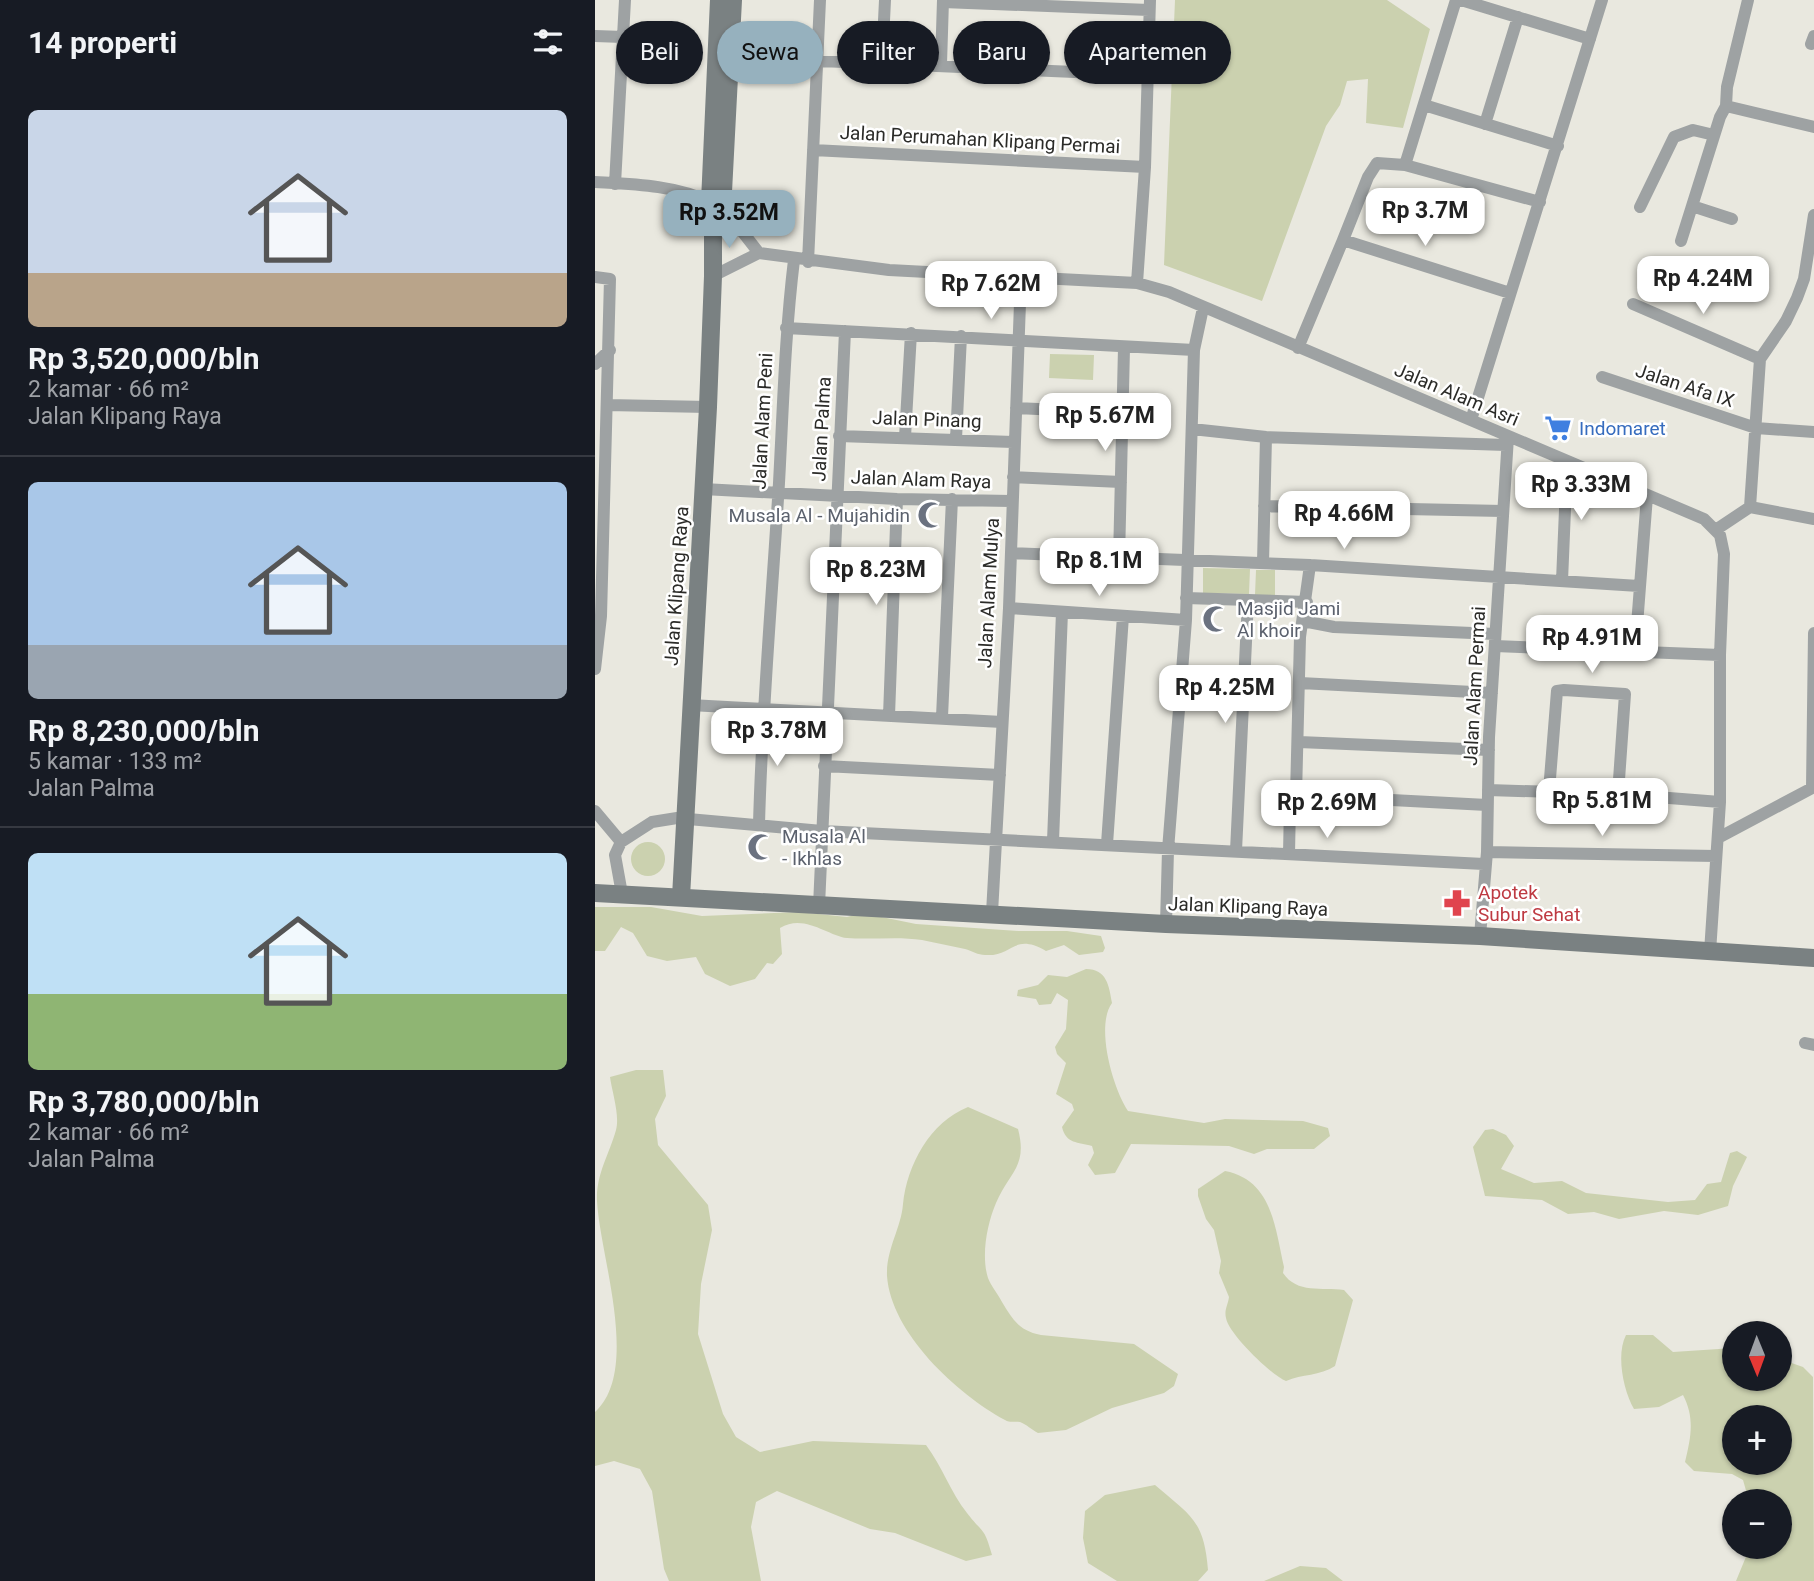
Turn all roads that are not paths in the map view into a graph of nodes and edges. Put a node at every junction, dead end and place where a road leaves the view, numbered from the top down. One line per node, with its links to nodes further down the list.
1 (625, 0): 11 (street)
2 (820, 0): 13 (street)
3 (885, 0): 14 (street)
4 (1458, 0): 10 (street); 24 (street)
5 (1602, 0): 17 (street)
6 (1748, 0): 25 (street)
7 (943, 1): 9 (street); 18 (street)
8 (726, 3): 12 (main road); 38 (main road)
9 (1150, 5)
10 (1518, 17): 17 (street); 26 (street)
11 (624, 21)
12 (727, 21)
13 (819, 21)
14 (884, 21)
15 (595, 36): 16 (street)
16 (616, 37)
17 (1590, 39): 29 (street)
18 (941, 64): 19 (street)
19 (1064, 71)
20 (620, 84): 34 (street)
21 (727, 84): 38 (main road)
22 (816, 84): 30 (street)
23 (1145, 84): 32 (street)
24 (1424, 105): 26 (street); 31 (street)
25 (1726, 105): 27 (street); 28 (street)
26 (1485, 124): 29 (street)
27 (1814, 127)
28 (1714, 135): 36 (street); 37 (street)
29 (1558, 146): 35 (street)
30 (813, 150): 32 (street, Jalan Perumahan Klipang Permai); 45 (street)
31 (1405, 165): 35 (street); 41 (street)
32 (1145, 167): 49 (street)
33 (595, 182): 34 (street)
34 (615, 184): 38 (street)
35 (1540, 202): 50 (street)
36 (1640, 206)
37 (1692, 206): 40 (street); 42 (street)
38 (715, 212): 43 (street); 47 (main road, Jalan Klipang Raya)
39 (1814, 215): 62 (street)
40 (1732, 219)
41 (1343, 240): 50 (street); 59 (street)
42 (1681, 241)
43 (759, 253): 44 (street, Jalan Alam Asri); 47 (street)
44 (794, 260): 45 (street, Jalan Alam Asri); 53 (street, Jalan Alam Peni)
45 (808, 262): 46 (street, Jalan Alam Asri)
46 (1021, 275): 49 (street, Jalan Alam Asri); 57 (street, Jalan Alam Mulya)
47 (713, 276): 66 (main road, Jalan Klipang Raya)
48 (595, 277): 60 (street)
49 (1137, 283): 52 (street, Jalan Alam Asri)
50 (1510, 293): 69 (street)
51 (1633, 304): 62 (street)
52 (1202, 308): 59 (street, Jalan Alam Asri); 61 (street)
53 (786, 328): 54 (street); 84 (street, Jalan Alam Peni)
54 (845, 331): 55 (street); 73 (street, Jalan Palma)
55 (911, 333): 56 (street); 74 (street)
56 (961, 336): 57 (street); 76 (street)
57 (1019, 342): 58 (street); 67 (street, Jalan Alam Mulya)
58 (1124, 348): 61 (street); 68 (street)
59 (1299, 348): 69 (street, Jalan Alam Asri)
60 (610, 350): 63 (street); 65 (street)
61 (1194, 350): 71 (street)
62 (1760, 359): 70 (street)
63 (595, 364)
64 (1602, 377): 70 (street, Jalan Afa IX)
65 (607, 405): 66 (street); 82 (street)
66 (708, 407): 83 (main road, Jalan Klipang Raya)
67 (1016, 408): 68 (street); 78 (street, Jalan Alam Mulya)
68 (1123, 413): 81 (street)
69 (1471, 420): 77 (street, Jalan Alam Asri)
70 (1756, 428): 72 (street, Jalan Afa IX); 91 (street)
71 (1192, 429): 75 (street); 97 (street)
72 (1814, 432)
73 (839, 436): 74 (street, Jalan Pinang); 85 (street, Jalan Palma)
74 (905, 437): 76 (street, Jalan Pinang)
75 (1266, 437): 77 (street); 90 (street)
76 (956, 439): 78 (street, Jalan Pinang)
77 (1507, 441): 79 (street, Jalan Alam Asri); 92 (street, Jalan Alam Permai)
78 (1013, 442): 80 (street, Jalan Alam Mulya)
79 (1567, 462): 86 (street, Jalan Alam Asri); 101 (street)
80 (1013, 477): 81 (street); 89 (street, Jalan Alam Mulya)
81 (1121, 482): 96 (street)
82 (599, 487): 115 (street)
83 (703, 489): 84 (street, Jalan Alam Raya); 118 (main road, Jalan Klipang Raya)
84 (779, 491): 85 (street, Jalan Alam Raya); 119 (street, Jalan Alam Peni)
85 (837, 495): 87 (street, Jalan Alam Raya); 120 (street, Jalan Palma)
86 (1647, 496): 94 (street, Jalan Alam Asri); 102 (street)
87 (897, 499): 88 (street, Jalan Alam Raya); 121 (street)
88 (952, 499): 89 (street, Jalan Alam Raya); 122 (street)
89 (1011, 501): 95 (street, Jalan Alam Mulya)
90 (1264, 506): 92 (street); 98 (street)
91 (1750, 507): 93 (street); 94 (street)
92 (1503, 511): 100 (street, Jalan Alam Permai)
93 (1814, 519)
94 (1717, 530): 114 (street)
95 (1011, 553): 96 (street); 106 (street, Jalan Alam Mulya)
96 (1119, 559): 97 (street)
97 (1187, 560): 98 (street); 103 (street)
98 (1263, 564): 99 (street)
99 (1310, 565): 100 (street); 105 (street)
100 (1499, 578): 101 (street); 112 (street, Jalan Alam Permai)
101 (1562, 582): 102 (street)
102 (1639, 586): 113 (street)
103 (1187, 598): 104 (street); 109 (street)
104 (1248, 600): 105 (street); 146 (street)
105 (1307, 602): 110 (street)
106 (1009, 608): 107 (street); 123 (street, Jalan Alam Mulya)
107 (1062, 612): 108 (street); 142 (street)
108 (1123, 616): 109 (street); 144 (street)
109 (1186, 620): 145 (street)
110 (1303, 621): 112 (street); 116 (street)
111 (1814, 633): 126 (street)
112 (1495, 640): 113 (street); 117 (street, Jalan Alam Permai)
113 (1635, 651): 114 (street)
114 (1720, 655): 134 (street)
115 (596, 660)
116 (1300, 683): 117 (street); 124 (street)
117 (1492, 693): 125 (street, Jalan Alam Permai)
118 (690, 705): 119 (street); 137 (main road, Jalan Klipang Raya)
119 (762, 710): 120 (street); 138 (street, Jalan Alam Peni)
120 (826, 711): 121 (street); 127 (street, Jalan Palma)
121 (889, 716): 122 (street)
122 (942, 717): 123 (street)
123 (1002, 723): 128 (street, Jalan Alam Mulya)
124 (1299, 742): 125 (street); 133 (street)
125 (1489, 750): 130 (street, Jalan Alam Permai)
126 (1813, 755): 129 (street)
127 (824, 766): 128 (street); 139 (street, Jalan Palma)
128 (1000, 775): 140 (street, Jalan Alam Mulya)
129 (1813, 788): 141 (street)
130 (1488, 790): 131 (street); 135 (street, Jalan Alam Permai)
131 (1549, 791): 132 (street); 132 (street)
132 (1618, 794): 134 (street)
133 (1296, 795): 135 (street); 147 (street)
134 (1720, 802): 141 (street)
135 (1487, 805): 149 (street, Jalan Alam Permai)
136 (595, 811): 143 (street)
137 (683, 818): 138 (street); 143 (street); 152 (main road, Jalan Klipang Raya)
138 (759, 824): 139 (street)
139 (823, 831): 140 (street); 153 (street, Jalan Palma)
140 (996, 838): 142 (street); 154 (street, Jalan Alam Mulya)
141 (1717, 838): 148 (street)
142 (1052, 841): 144 (street)
143 (621, 842): 151 (street)
144 (1107, 844): 145 (street)
145 (1168, 850): 146 (street); 155 (street)
146 (1236, 851): 147 (street)
147 (1289, 854): 149 (street)
148 (1716, 856): 149 (street); 157 (street)
149 (1485, 858): 156 (street, Jalan Alam Permai)
150 (595, 893): 151 (main road, Jalan Klipang Raya)
151 (622, 894): 152 (main road, Jalan Klipang Raya)
152 (681, 897): 153 (main road, Jalan Klipang Raya)
153 (819, 906): 154 (main road, Jalan Klipang Raya)
154 (992, 913): 155 (main road, Jalan Klipang Raya)
155 (1166, 924): 156 (main road, Jalan Klipang Raya)
156 (1480, 936): 157 (main road, Jalan Klipang Raya)
157 (1710, 952): 158 (main road, Jalan Klipang Raya)
158 (1814, 958)

